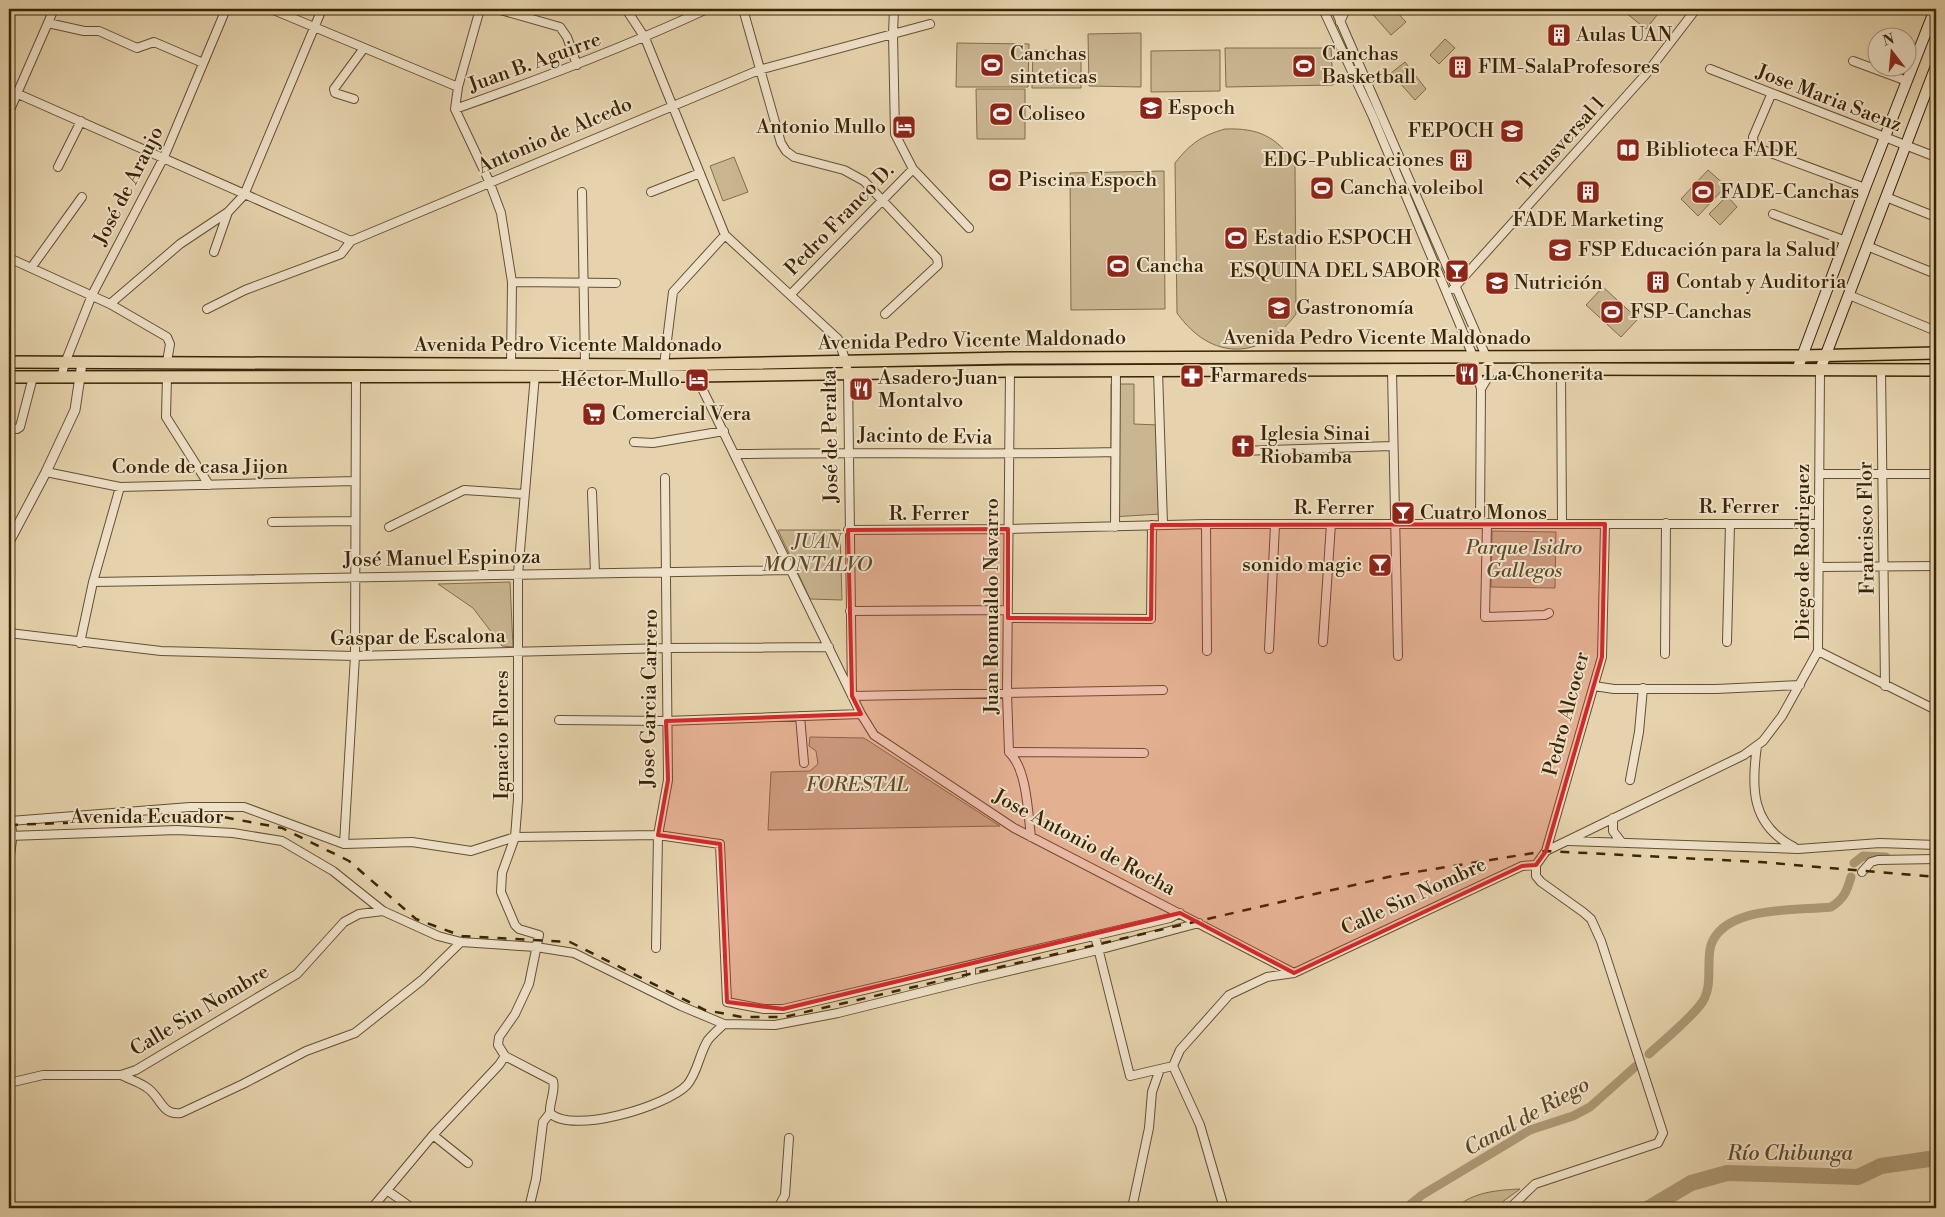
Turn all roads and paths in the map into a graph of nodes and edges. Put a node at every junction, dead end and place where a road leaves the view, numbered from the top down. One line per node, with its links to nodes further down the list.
1 (54, 9): 17 (street)
2 (226, 9): 25 (street, José de Araujo)
3 (271, 9): 19 (street)
4 (322, 9): 19 (street)
5 (480, 9): 31 (street)
6 (497, 9): 26 (street)
7 (626, 9): 22 (street, José de Peralta)
8 (707, 9): 22 (street, Juan B. Aguirre)
9 (743, 9): 29 (street)
10 (894, 9): 21 (street)
11 (1335, 9): 16 (street)
12 (1346, 9): 16 (street)
13 (1696, 9): 71 (street, Transversal 1)
14 (1936, 9): 30 (main road)
15 (1327, 10): 20 (street)
16 (1340, 20): 20 (street); 71 (street)
17 (48, 23): 25 (street); 34 (street)
18 (930, 24): 21 (street, Antonio de Alcedo)
19 (315, 27): 23 (street); 52 (street)
20 (1335, 33): 75 (street)
21 (893, 34): 29 (street, Antonio de Alcedo); 46 (street)
22 (645, 38): 26 (street, Juan B. Aguirre); 37 (street, José de Peralta)
23 (364, 48): 31 (street); 36 (street)
24 (1853, 61): 30 (street)
25 (203, 63): 43 (street, José de Araujo)
26 (578, 65): 38 (street, Juan B. Aguirre)
27 (1936, 66): 33 (main road)
28 (1710, 69): 35 (street, Jose Maria Saenz)
29 (758, 70): 37 (street, Antonio de Alcedo); 55 (street)
30 (1907, 81): 41 (main road)
31 (458, 87): 38 (street)
32 (9, 90): 34 (street)
33 (1932, 90): 42 (main road)
34 (17, 93): 39 (street); 40 (street)
35 (1771, 95): 41 (street, Jose Maria Saenz); 49 (street)
36 (354, 99)
37 (672, 105): 47 (street, José de Peralta); 48 (street, Antonio de Alcedo)
38 (456, 110): 48 (street)
39 (9, 112)
40 (81, 121): 43 (street); 45 (street)
41 (1885, 138): 42 (street, Jose Maria Saenz); 49 (main road)
42 (1905, 146): 44 (street, Jose Maria Saenz); 54 (main road)
43 (164, 157): 52 (street); 73 (street, José de Araujo)
44 (1936, 157)
45 (58, 167)
46 (913, 169): 55 (street, Pedro Franco D.); 59 (street)
47 (700, 174): 51 (street); 60 (street, José de Peralta)
48 (489, 181): 61 (street, Antonio de Alcedo); 68 (street)
49 (1865, 188): 62 (main road)
50 (582, 192): 69 (street)
51 (651, 192)
52 (244, 195): 56 (street); 61 (street)
53 (82, 197): 66 (street)
54 (1886, 198): 58 (street); 63 (main road)
55 (881, 202): 72 (street, Pedro Franco D.); 78 (street)
56 (228, 212): 64 (street); 76 (street)
57 (1773, 214): 62 (street)
58 (1936, 217)
59 (969, 228)
60 (725, 235): 72 (street, José de Peralta); 92 (street)
61 (351, 241): 77 (street, Antonio de Alcedo)
62 (1846, 241): 84 (main road)
63 (1867, 246): 67 (street); 74 (main road)
64 (214, 252)
65 (9, 258): 66 (street)
66 (31, 268): 73 (street)
67 (1936, 274)
68 (512, 282): 69 (street); 90 (street)
69 (584, 283): 70 (street); 91 (street)
70 (616, 283)
71 (1455, 288): 75 (street, Transversal 1); 83 (street)
72 (791, 294): 87 (street, José de Peralta)
73 (92, 295): 76 (street); 88 (street, José de Araujo)
74 (1849, 295): 79 (street); 81 (main road)
75 (1447, 296): 82 (street)
76 (110, 304): 86 (street)
77 (207, 309)
78 (885, 314)
79 (1936, 331)
80 (1936, 353): 81 (main road, Avenida Pedro Vicente Maldonado)
81 (1824, 355): 84 (main road, Avenida Pedro Vicente Maldonado); 97 (main road)
82 (1473, 356): 83 (main road, Avenida Pedro Vicente Maldonado); 87 (main road, Avenida Pedro Vicente Maldonado); 94 (street)
83 (1485, 356): 84 (main road, Avenida Pedro Vicente Maldonado); 95 (street)
84 (1802, 356): 96 (main road)
85 (9, 362): 88 (main road, Avenida Pedro Vicente Maldonado)
86 (167, 362): 89 (main road, Avenida Pedro Vicente Maldonado); 90 (main road, Avenida Pedro Vicente Maldonado)
87 (846, 362): 92 (main road, Avenida Pedro Vicente Maldonado); 105 (street, José de Peralta)
88 (65, 363): 89 (main road, Avenida Pedro Vicente Maldonado); 111 (street, José de Araujo)
89 (82, 363): 112 (street)
90 (511, 364): 91 (main road, Avenida Pedro Vicente Maldonado)
91 (585, 364): 92 (main road, Avenida Pedro Vicente Maldonado)
92 (664, 365)
93 (1561, 369): 95 (main road, Avenida Pedro Vicente Maldonado); 96 (main road, Avenida Pedro Vicente Maldonado); 141 (street)
94 (1477, 370): 95 (main road, Avenida Pedro Vicente Maldonado); 103 (main road, Avenida Pedro Vicente Maldonado); 113 (street)
95 (1492, 370): 113 (street)
96 (1797, 370): 97 (main road, Avenida Pedro Vicente Maldonado)
97 (1820, 370): 98 (main road, Avenida Pedro Vicente Maldonado); 124 (street, Diego de Rodriguez)
98 (1881, 370): 99 (main road, Avenida Pedro Vicente Maldonado); 125 (street, Francisco Flor)
99 (1936, 370)
100 (1010, 371): 101 (main road, Avenida Pedro Vicente Maldonado); 105 (main road, Avenida Pedro Vicente Maldonado); 122 (street, Juan Romualdo Navarro)
101 (1116, 371): 102 (main road, Avenida Pedro Vicente Maldonado); 120 (street)
102 (1158, 371): 103 (main road, Avenida Pedro Vicente Maldonado); 136 (street)
103 (1392, 371): 117 (street)
104 (535, 375): 107 (main road, Avenida Pedro Vicente Maldonado); 108 (main road, Avenida Pedro Vicente Maldonado); 132 (street, Ignacio Flores)
105 (848, 375): 108 (main road, Avenida Pedro Vicente Maldonado); 119 (street, José de Peralta)
106 (166, 376): 107 (main road, Avenida Pedro Vicente Maldonado); 112 (main road, Avenida Pedro Vicente Maldonado); 129 (street)
107 (356, 376): 128 (street)
108 (696, 376): 115 (street, Jose Antonio de Rocha)
109 (9, 377): 110 (main road, Avenida Pedro Vicente Maldonado)
110 (34, 377): 111 (main road, Avenida Pedro Vicente Maldonado); 114 (street)
111 (61, 377): 112 (main road, Avenida Pedro Vicente Maldonado)
112 (81, 377): 123 (street)
113 (1481, 388): 140 (street)
114 (9, 428)
115 (724, 431): 116 (street); 121 (street, Jose Antonio de Rocha)
116 (634, 442)
117 (1392, 446): 118 (street); 139 (street)
118 (1239, 451)
119 (848, 452): 121 (street, Jacinto de Evia); 122 (street, Jacinto de Evia); 149 (street, José de Peralta)
120 (1114, 452): 122 (street, Jacinto de Evia); 148 (street)
121 (735, 454): 155 (street, Jose Antonio de Rocha)
122 (1009, 454): 150 (street, Juan Romualdo Navarro)
123 (46, 472): 130 (street, Conde de casa Jijon); 151 (street)
124 (1820, 474): 125 (street); 144 (street, Diego de Rodriguez)
125 (1882, 474): 126 (street); 154 (street, Francisco Flor)
126 (1936, 474)
127 (665, 478): 156 (street, Jose Garcia Carrero)
128 (355, 481): 129 (street, Conde de casa Jijon); 133 (street)
129 (209, 485): 130 (street, Conde de casa Jijon)
130 (120, 487): 160 (street)
131 (592, 492): 157 (street)
132 (524, 494): 147 (street); 158 (street, Ignacio Flores)
133 (355, 521): 134 (street); 159 (street)
134 (272, 522)
135 (1666, 523): 142 (street, R. Ferrer); 143 (street, R. Ferrer); 175 (street)
136 (1163, 524): 137 (street, R. Ferrer); 145 (street, R. Ferrer)
137 (1206, 524): 146 (street, R. Ferrer); 172 (street)
138 (1331, 524): 139 (street, R. Ferrer); 146 (street, R. Ferrer); 166 (street)
139 (1395, 524): 140 (street, R. Ferrer); 177 (street)
140 (1484, 524): 141 (street, R. Ferrer); 163 (street)
141 (1562, 524): 142 (street, R. Ferrer)
142 (1605, 524): 179 (street, Pedro Alcocer)
143 (1730, 524): 144 (street, R. Ferrer); 167 (street)
144 (1819, 524): 153 (street, Diego de Rodriguez)
145 (1152, 525): 148 (street, R. Ferrer); 164 (street)
146 (1275, 525): 171 (street)
147 (389, 527)
148 (1115, 527): 150 (street, R. Ferrer)
149 (848, 530): 150 (street, R. Ferrer); 162 (street, José de Peralta)
150 (1008, 530): 161 (street, Juan Romualdo Navarro)
151 (9, 542)
152 (1936, 566): 154 (street)
153 (1819, 567): 154 (street); 173 (street, Diego de Rodriguez)
154 (1883, 568): 180 (street, Francisco Flor)
155 (792, 570): 156 (street, José Manuel Espinoza); 169 (street, Jose Antonio de Rocha)
156 (668, 571): 157 (street, José Manuel Espinoza); 170 (street, Jose Garcia Carrero)
157 (595, 573): 158 (street, José Manuel Espinoza)
158 (518, 574): 159 (street, José Manuel Espinoza); 174 (street, Ignacio Flores)
159 (355, 577): 160 (street, José Manuel Espinoza); 176 (street)
160 (92, 582): 168 (street)
161 (1008, 610): 162 (street); 164 (street, Juan Romualdo Navarro)
162 (850, 611): 184 (street, José de Peralta)
163 (1549, 613)
164 (1008, 618): 183 (street, Juan Romualdo Navarro)
165 (9, 633): 168 (street, Gaspar de Escalona)
166 (1323, 642)
167 (1727, 642)
168 (80, 643): 176 (street, Gaspar de Escalona)
169 (829, 647): 170 (street, Gaspar de Escalona); 184 (street, Jose Antonio de Rocha)
170 (668, 648): 174 (street, Gaspar de Escalona); 189 (street, Jose Garcia Carrero)
171 (1269, 650)
172 (1207, 651)
173 (1818, 651): 178 (street, Diego de Rodriguez); 180 (street)
174 (518, 652): 176 (street, Gaspar de Escalona); 199 (street, Ignacio Flores)
175 (1665, 654)
176 (355, 656): 203 (street)
177 (1398, 656)
178 (1800, 685): 181 (street); 190 (street, Diego de Rodriguez)
179 (1594, 686): 181 (street); 206 (street, Pedro Alcocer)
180 (1885, 686): 185 (street)
181 (1643, 688): 194 (street)
182 (1164, 690): 183 (street)
183 (1007, 692): 184 (street); 191 (street, Juan Romualdo Navarro)
184 (852, 696): 186 (street, Jose Antonio de Rocha)
185 (1936, 710)
186 (861, 714): 187 (street); 200 (street, Jose Antonio de Rocha)
187 (800, 716): 189 (street); 193 (street)
188 (560, 720): 189 (street)
189 (666, 721): 197 (street, Jose Garcia Carrero)
190 (1756, 746): 196 (street, Diego de Rodriguez); 205 (street)
191 (1010, 752): 192 (street); 200 (street, Juan Romualdo Navarro)
192 (1144, 753)
193 (804, 763)
194 (1630, 780)
195 (9, 816): 198 (street); 203 (street)
196 (1614, 818): 201 (street, Diego de Rodriguez); 202 (street)
197 (658, 835): 199 (street); 217 (street, Jose Garcia Carrero); 219 (street)
198 (10, 836): 207 (street); 211 (street, Avenida Ecuador)
199 (515, 837): 203 (street); 216 (street, Ignacio Flores)
200 (1031, 837): 212 (street, Jose Antonio de Rocha)
201 (1568, 841): 202 (street); 206 (street, Diego de Rodriguez)
202 (1622, 842): 205 (street)
203 (344, 844)
204 (1936, 846): 205 (street)
205 (1798, 848)
206 (1546, 851): 209 (street)
207 (9, 859)
208 (1936, 859): 210 (street)
209 (1536, 864): 220 (street, Calle Sin Nombre); 239 (street)
210 (1862, 872)
211 (382, 911): 215 (street, Avenida Ecuador); 226 (street, Calle Sin Nombre)
212 (1180, 913): 213 (street, Jose Antonio de Rocha); 214 (street)
213 (1199, 923): 218 (street); 220 (street, Jose Antonio de Rocha)
214 (1095, 936): 218 (street); 219 (street)
215 (461, 942): 216 (street, Avenida Ecuador); 226 (street)
216 (536, 947): 222 (street, Avenida Ecuador); 223 (street)
217 (656, 948)
218 (1098, 950): 221 (street); 225 (street)
219 (971, 965): 221 (street)
220 (1294, 973): 224 (street, Calle Sin Nombre)
221 (971, 980): 222 (street)
222 (724, 1024): 228 (street)
223 (505, 1056): 228 (street); 229 (street)
224 (1173, 1066): 225 (street); 238 (street)
225 (1160, 1068): 237 (street)
226 (121, 1075): 227 (street, Calle Sin Nombre)
227 (9, 1083)
228 (550, 1113): 235 (street)
229 (433, 1135): 231 (street); 232 (street)
230 (789, 1138): 236 (street)
231 (468, 1163)
232 (388, 1191): 233 (street); 234 (street)
233 (372, 1208)
234 (412, 1208)
235 (529, 1208)
236 (778, 1208)
237 (1132, 1208)
238 (1224, 1208)
239 (1510, 1208)

